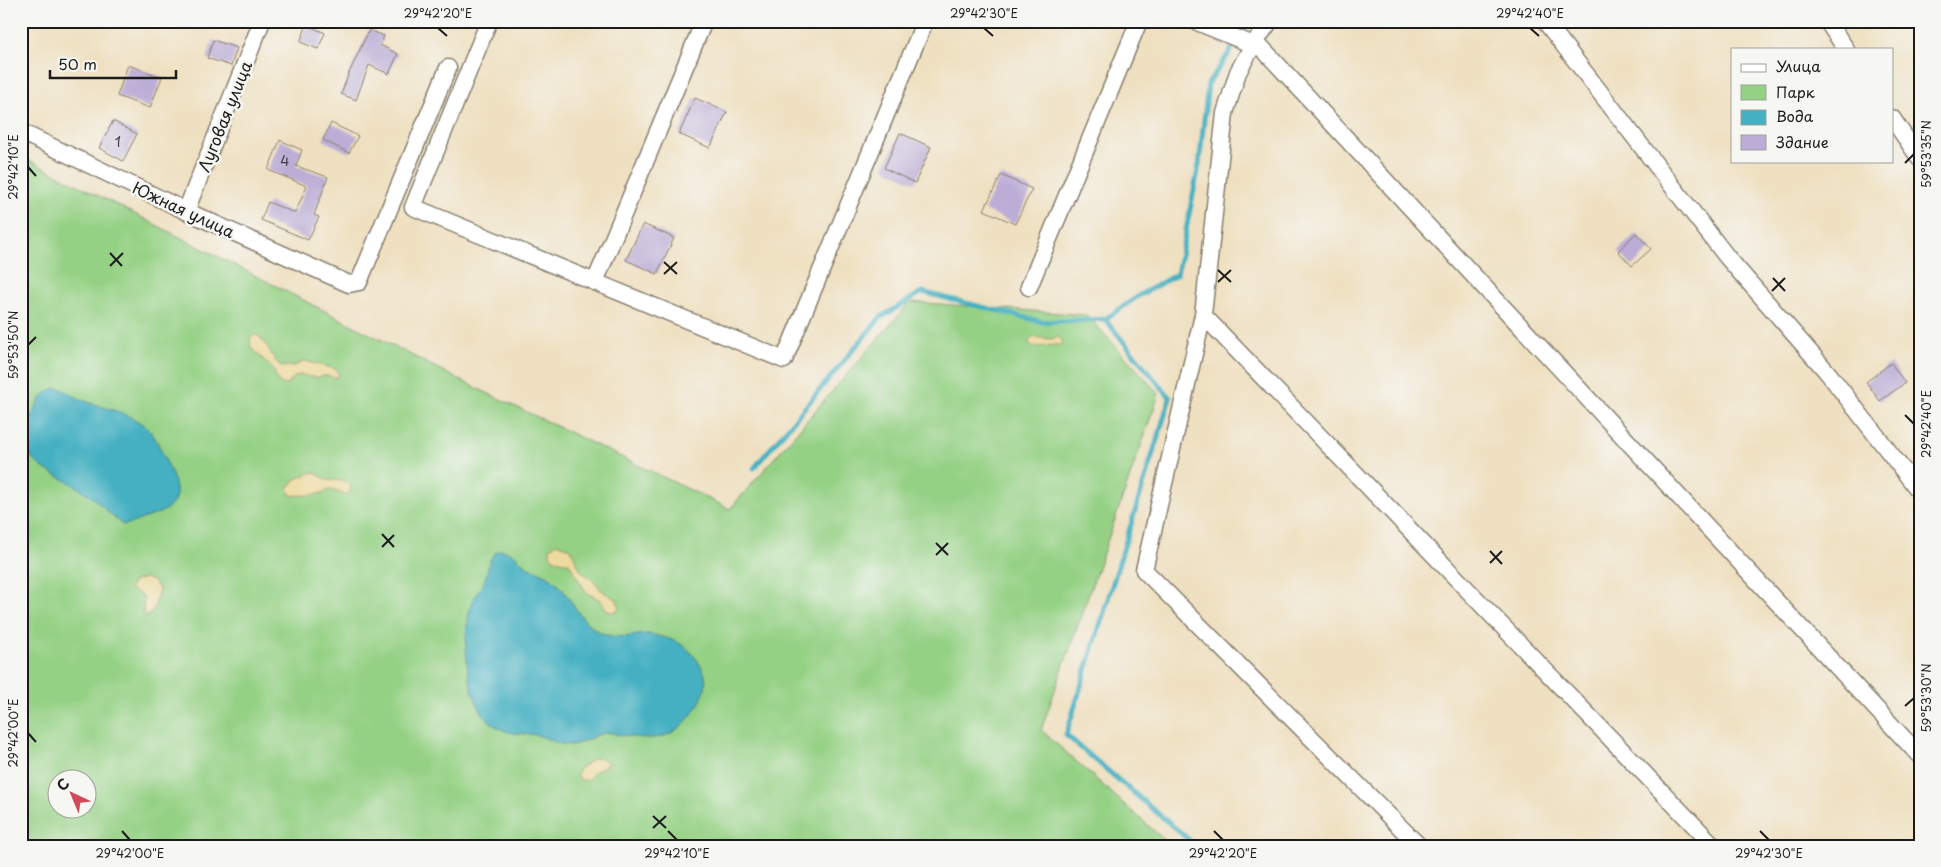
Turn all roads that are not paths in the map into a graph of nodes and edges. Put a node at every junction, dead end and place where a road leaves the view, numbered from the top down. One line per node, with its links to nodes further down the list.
1 (262, 21): 16 (street, Луговая улица)
2 (489, 21): 17 (street)
3 (704, 21): 17 (street)
4 (924, 21): 17 (street)
5 (1139, 21): 18 (street)
6 (1195, 21): 10 (street)
7 (1270, 21): 10 (street)
8 (1545, 21): 20 (street)
9 (1828, 21): 11 (street)
10 (1253, 45): 19 (street); 21 (street)
11 (1845, 48)
12 (448, 68): 16 (street, Южная улица)
13 (1894, 121): 15 (street)
14 (21, 132): 16 (street, Южная улица)
15 (1920, 160)
16 (186, 211)
17 (595, 282)
18 (1029, 287)
19 (1203, 315): 22 (street); 23 (street)
20 (1920, 492)
21 (1920, 756)
22 (1419, 846)
23 (1714, 846)

